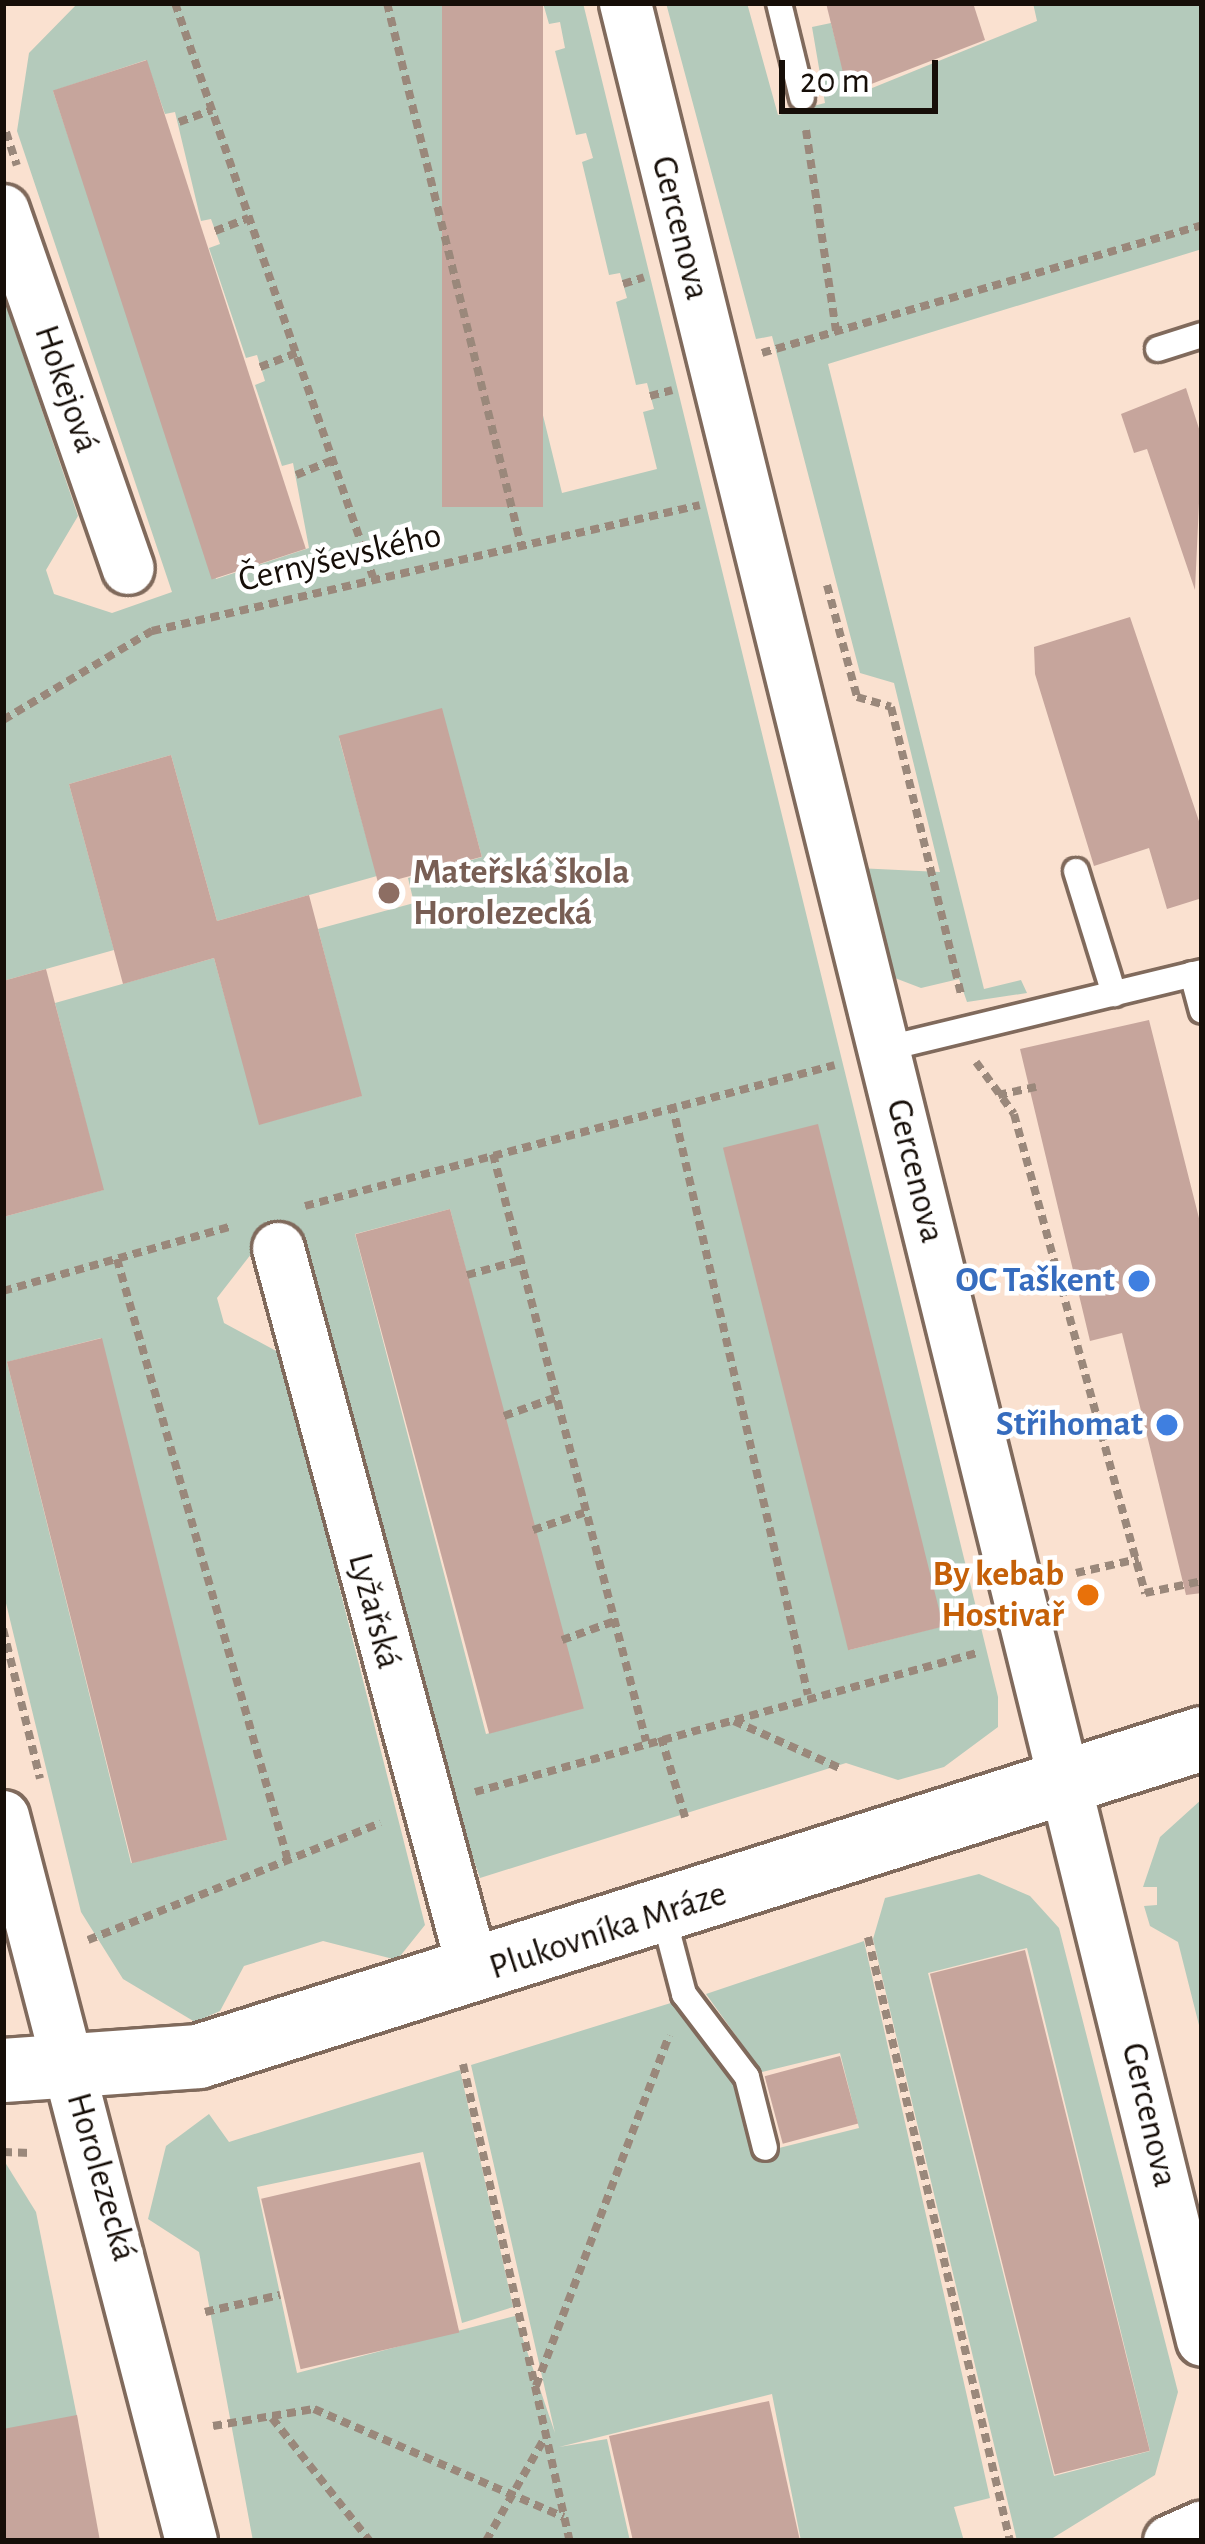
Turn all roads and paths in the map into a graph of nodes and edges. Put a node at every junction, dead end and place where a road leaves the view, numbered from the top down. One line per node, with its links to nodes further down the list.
1 (175, 3): 6 (path)
2 (387, 3): 21 (path)
3 (625, 3): 16 (street, Gercenova)
4 (779, 3): 5 (lane)
5 (802, 97): 12 (path)
6 (212, 110): 7 (path); 9 (path)
7 (178, 122)
8 (3, 211): 22 (street, Hokejová)
9 (249, 218): 11 (path); 15 (path)
10 (1202, 225): 12 (path)
11 (215, 231)
12 (836, 331): 16 (path)
13 (1202, 335): 14 (lane)
14 (1158, 349)
15 (296, 352): 17 (path); 18 (path)
16 (714, 366): 29 (street, Gercenova)
17 (260, 367)
18 (333, 460): 19 (path); 23 (path)
19 (296, 475)
20 (711, 502): 21 (path, Černyševského)
21 (521, 544): 23 (path, Černyševského)
22 (128, 568)
23 (374, 577): 24 (path, Černyševského)
24 (3, 720)
25 (1076, 871): 27 (lane)
26 (1197, 973): 27 (lane); 28 (lane)
27 (1114, 994): 29 (lane)
28 (1202, 1011)
29 (866, 1056): 32 (path); 54 (street, Gercenova)
30 (1036, 1088): 31 (path)
31 (998, 1094)
32 (672, 1104): 33 (path); 48 (path)
33 (493, 1154): 34 (path); 36 (path)
34 (276, 1225): 35 (path); 55 (street, Lyžařská)
35 (117, 1259): 38 (path); 58 (path)
36 (520, 1260): 37 (path); 39 (path)
37 (466, 1275)
38 (3, 1288)
39 (557, 1397): 40 (path); 41 (path)
40 (504, 1416)
41 (586, 1512): 42 (path); 45 (path)
42 (533, 1530)
43 (1138, 1559): 44 (path)
44 (1076, 1573)
45 (615, 1621): 46 (path); 52 (path)
46 (562, 1640)
47 (990, 1650): 48 (path)
48 (808, 1695): 49 (path)
49 (732, 1720): 50 (path); 53 (path)
50 (661, 1737): 52 (path); 57 (path)
51 (1202, 1738): 54 (street, Plukovníka Mráze)
52 (646, 1741): 55 (path)
53 (842, 1769)
54 (1066, 1784): 59 (street, Plukovníka Mráze); 72 (street, Gercenova)
55 (426, 1807): 58 (path); 62 (street, Lyžařská)
56 (3, 1816): 65 (street, Horolezecká)
57 (685, 1817)
58 (287, 1857): 61 (path)
59 (663, 1915): 62 (street, Plukovníka Mráze); 63 (lane)
60 (868, 1937): 84 (path)
61 (81, 1943)
62 (474, 1974): 65 (street, Plukovníka Mráze)
63 (685, 1994): 67 (lane); 73 (path)
64 (463, 2064): 73 (path)
65 (68, 2069): 66 (street, Plukovníka Mráze); 75 (street, Horolezecká)
66 (3, 2070)
67 (765, 2148)
68 (3, 2152): 69 (path)
69 (31, 2153)
70 (280, 2295): 71 (path)
71 (205, 2312)
72 (1202, 2340)
73 (536, 2386): 76 (path)
74 (272, 2418): 75 (path); 77 (path); 81 (path)
75 (170, 2431): 80 (street, Horolezecká)
76 (546, 2435): 77 (path); 78 (path)
77 (512, 2492): 78 (path); 82 (path)
78 (565, 2517): 83 (path)
79 (1202, 2526): 85 (street)
80 (191, 2541)
81 (370, 2541)
82 (486, 2541)
83 (570, 2541)
84 (1010, 2541)
85 (1169, 2541)

